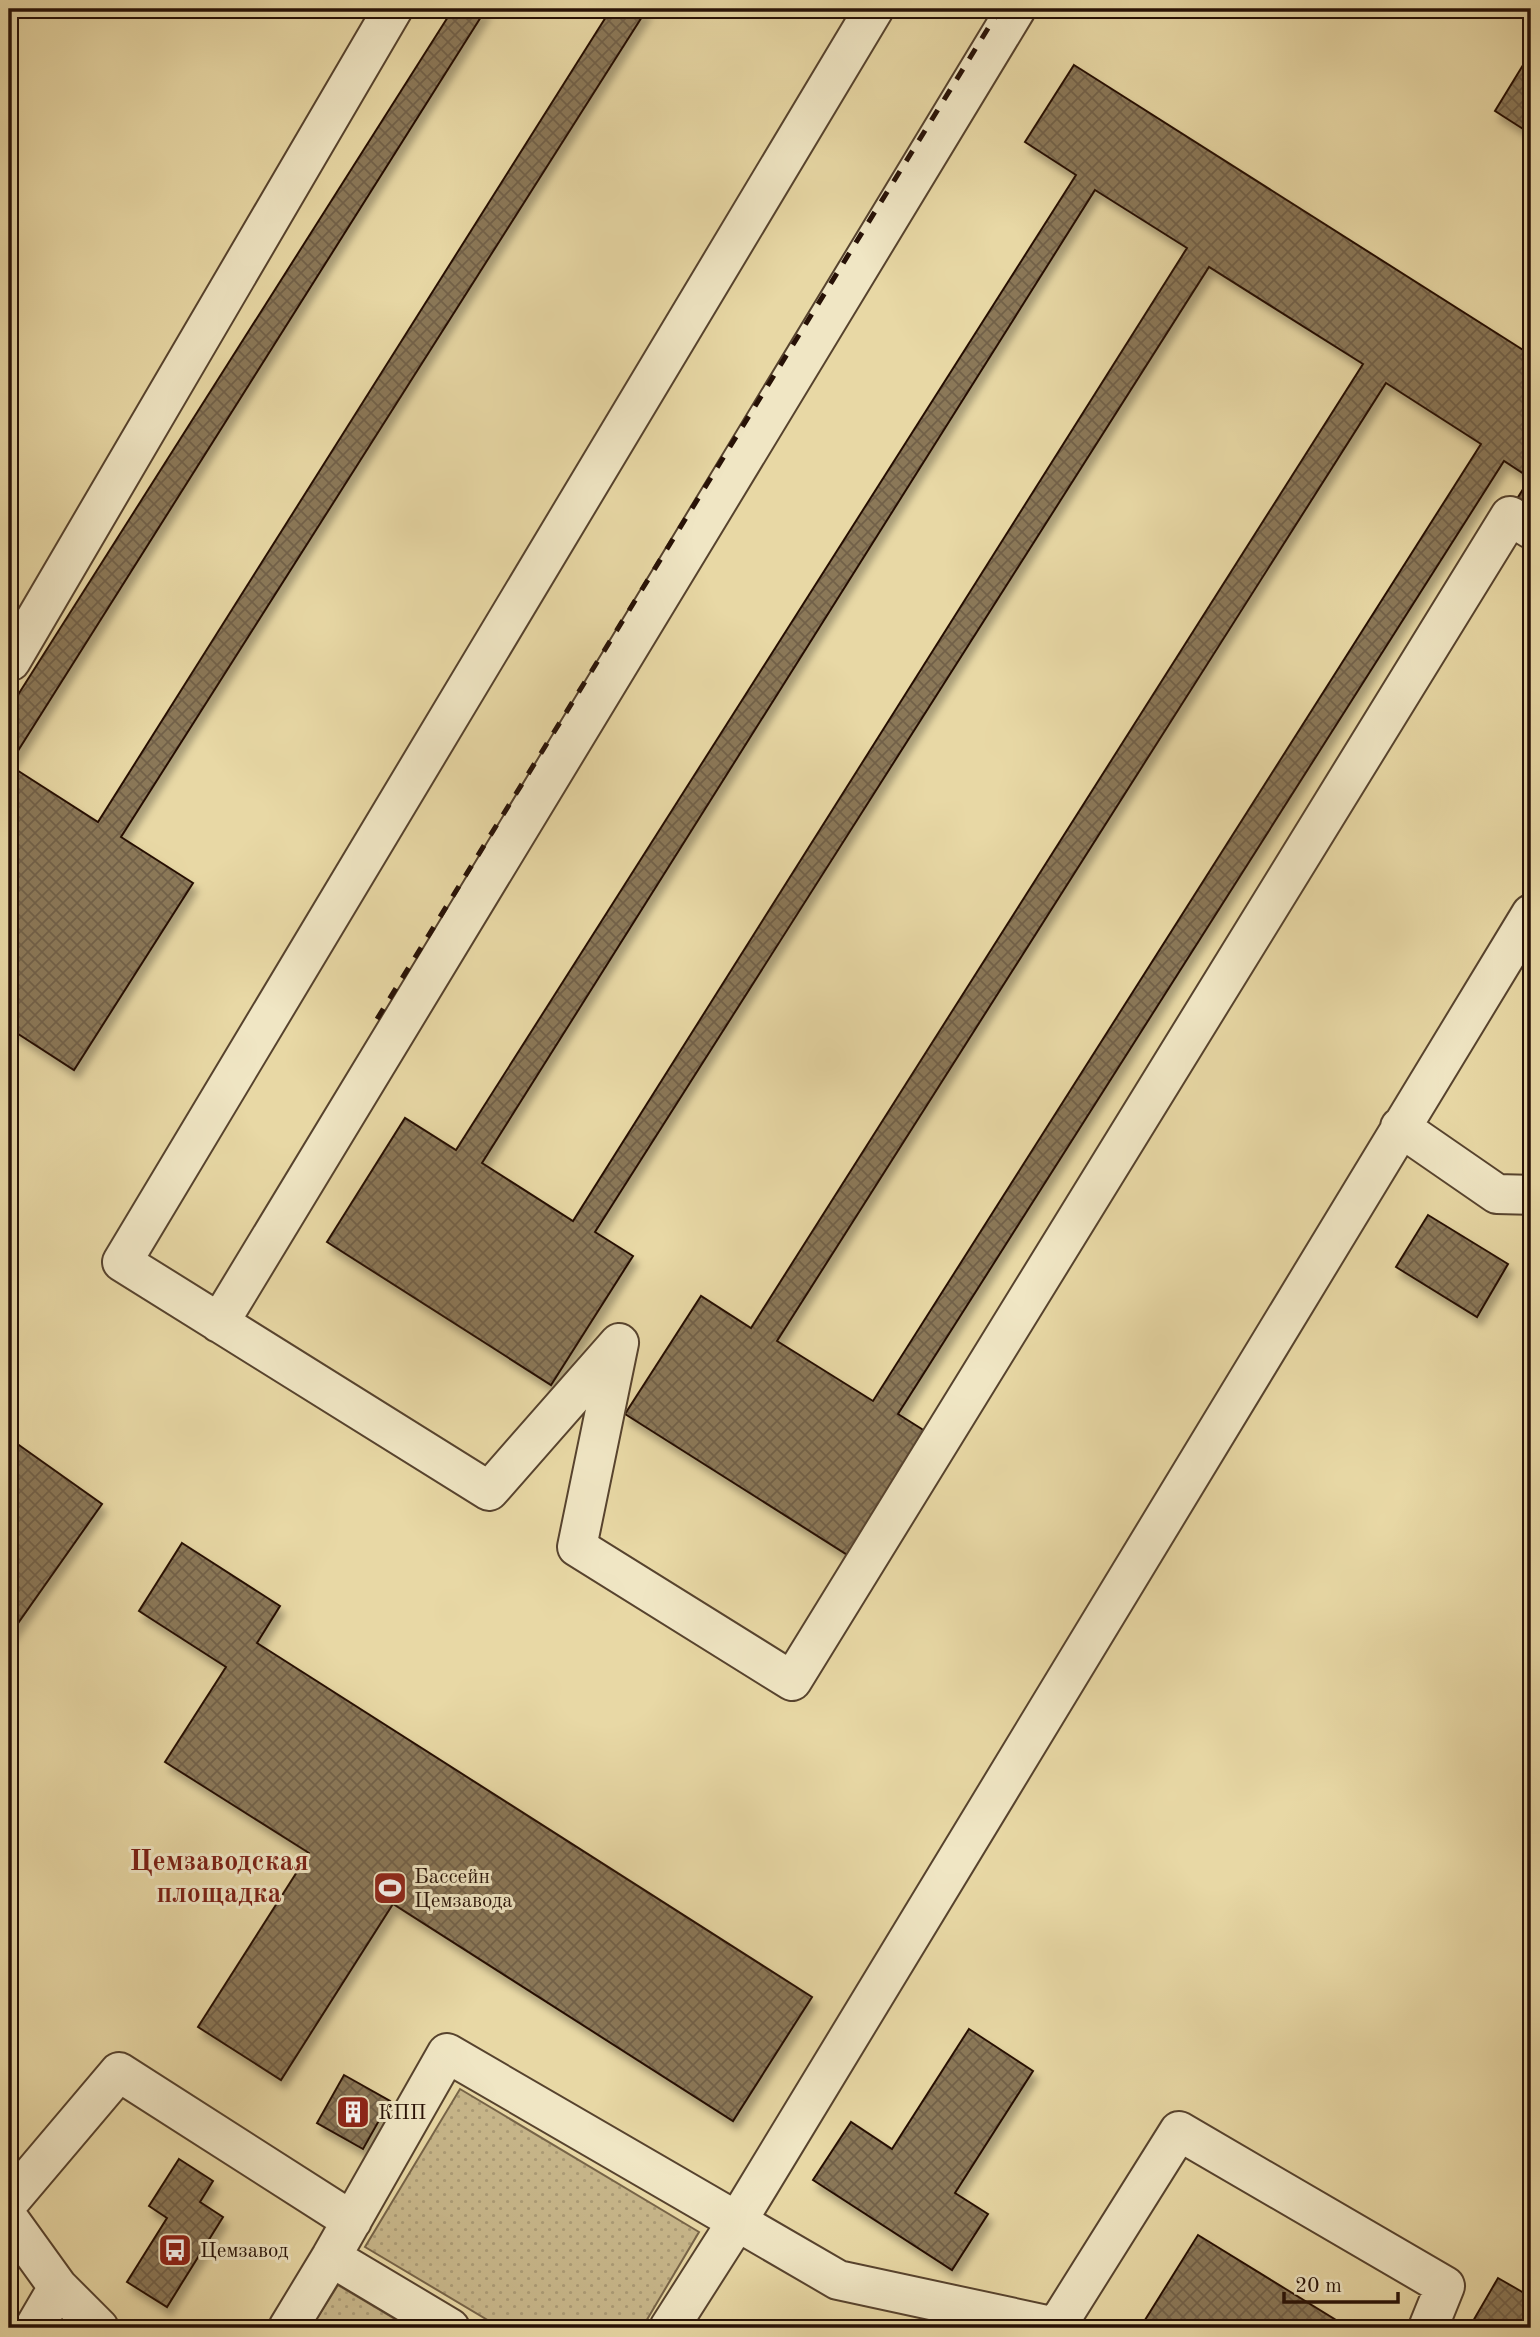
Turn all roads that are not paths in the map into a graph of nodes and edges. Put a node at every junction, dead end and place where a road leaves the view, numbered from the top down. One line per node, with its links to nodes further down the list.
1 (393, 9): 5 (street)
2 (874, 9): 9 (street)
3 (1016, 9): 9 (street)
4 (1531, 529): 9 (street)
5 (9, 661)
6 (1531, 914): 7 (street)
7 (1400, 1127): 8 (street); 13 (street)
8 (1531, 1195)
9 (219, 1323)
10 (9, 2202): 12 (street)
11 (9, 2219): 15 (street)
12 (352, 2221): 13 (street); 14 (street)
13 (736, 2223): 20 (street); 21 (street)
14 (331, 2258): 18 (street); 19 (street)
15 (58, 2287): 16 (street); 17 (street)
16 (34, 2328)
17 (99, 2328)
18 (288, 2328)
19 (450, 2328)
20 (669, 2328)
21 (1428, 2328)

